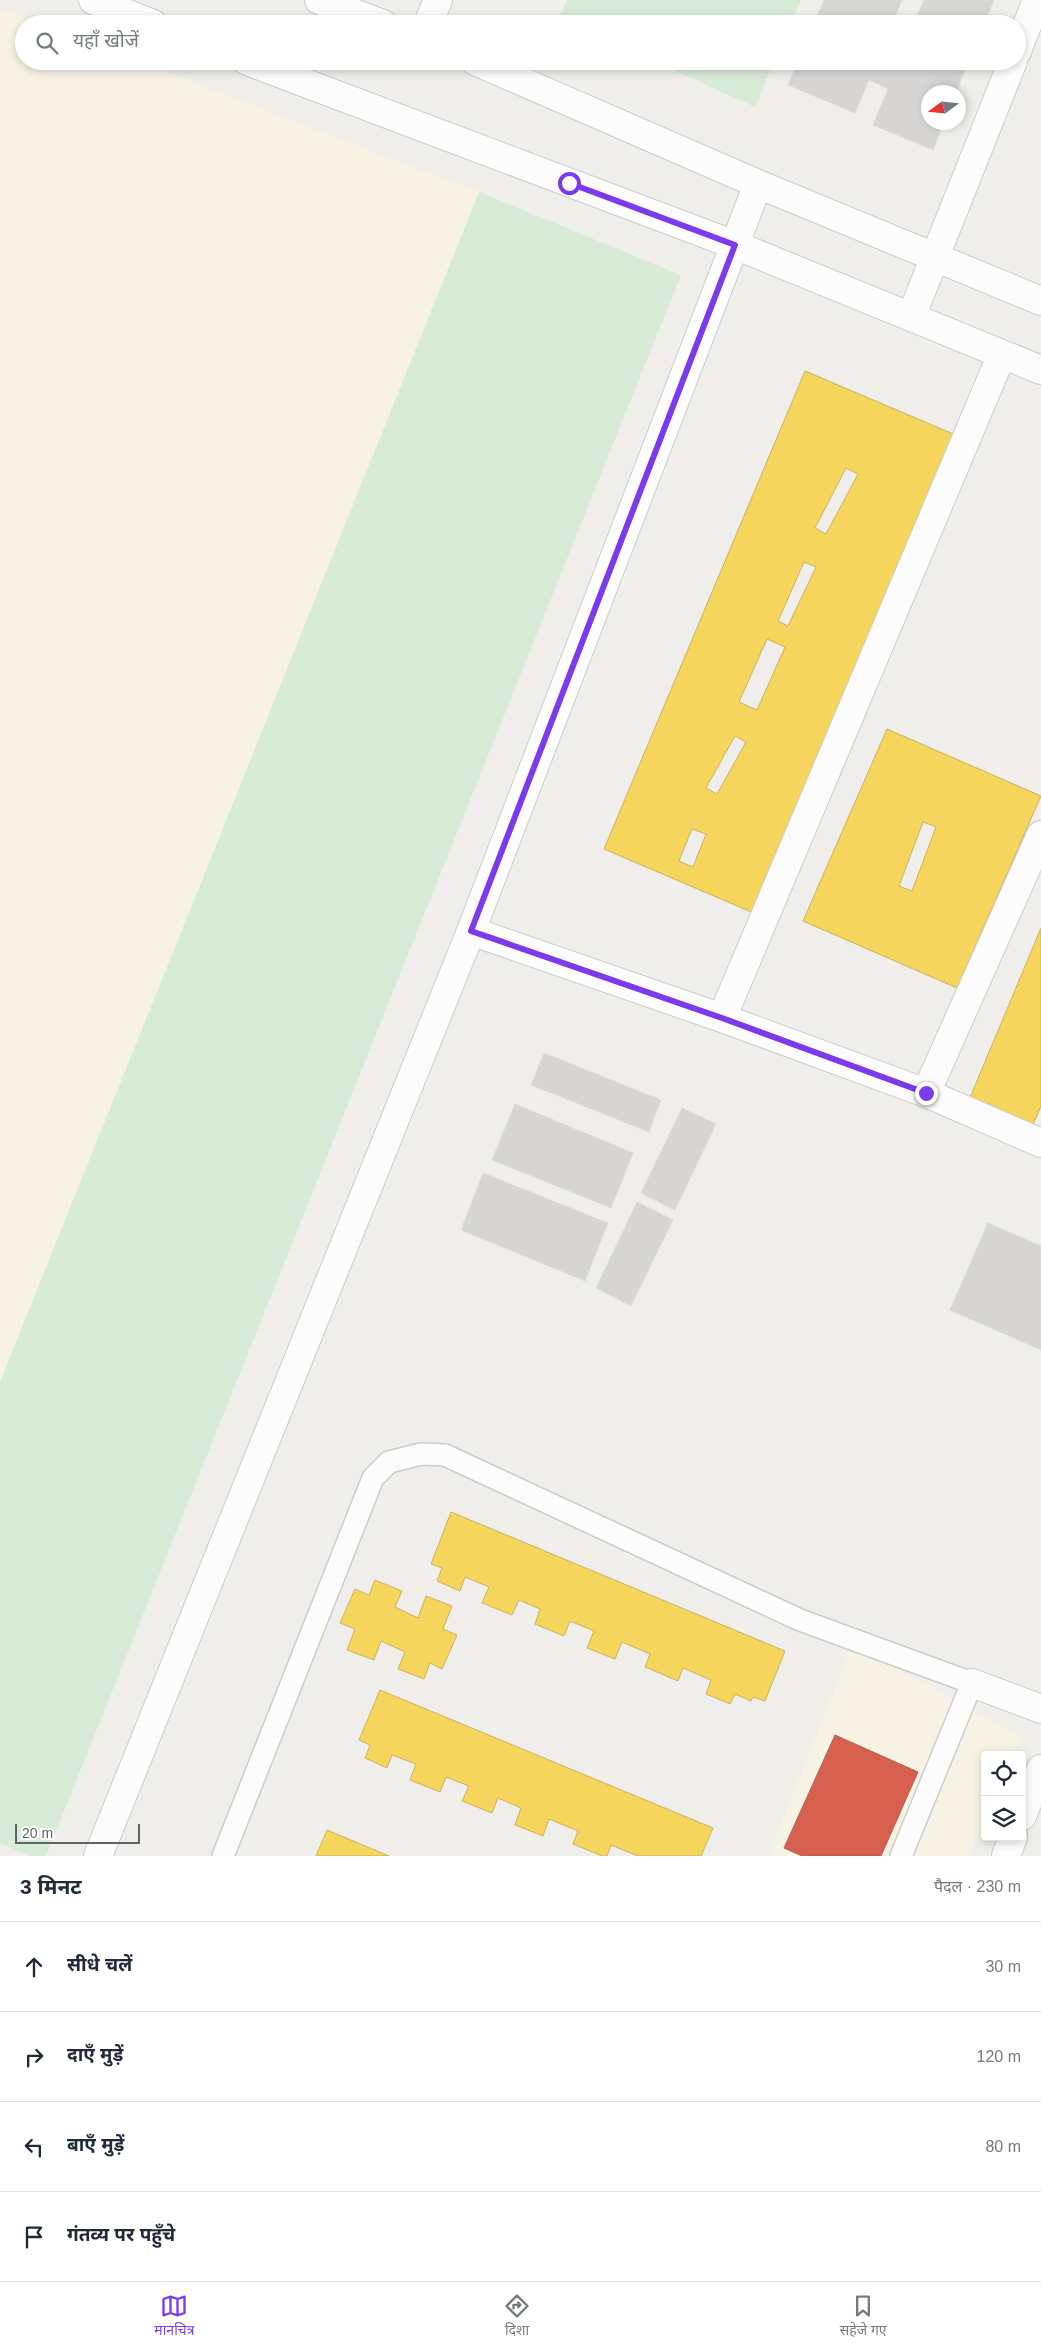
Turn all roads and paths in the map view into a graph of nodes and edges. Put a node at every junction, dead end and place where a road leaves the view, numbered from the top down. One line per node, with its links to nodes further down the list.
1 (93, 0): 5 (street)
2 (319, 0): 6 (street)
3 (438, 0): 7 (street)
4 (1038, 0): 8 (street)
5 (130, 15)
6 (359, 15)
7 (432, 15)
8 (1026, 29)
9 (271, 70): 13 (street)
10 (496, 70): 12 (street)
11 (1009, 70): 14 (street)
12 (758, 184): 13 (street); 14 (street)
13 (735, 245): 16 (street); 20 (street)
14 (936, 256): 15 (street); 16 (street)
15 (1041, 301)
16 (911, 317): 17 (street)
17 (1002, 354): 18 (street); 21 (street)
18 (1041, 370)
19 (1041, 835): 22 (street)
20 (471, 931): 21 (street); 29 (street)
21 (722, 1018): 22 (street)
22 (926, 1093): 23 (street)
23 (1041, 1143)
24 (972, 1683): 25 (street); 30 (lane); 31 (lane)
25 (1041, 1709)
26 (1041, 1769): 27 (street)
27 (1026, 1806)
28 (1012, 1841): 32 (street)
29 (98, 1856)
30 (223, 1856)
31 (901, 1856)
32 (1006, 1856)

